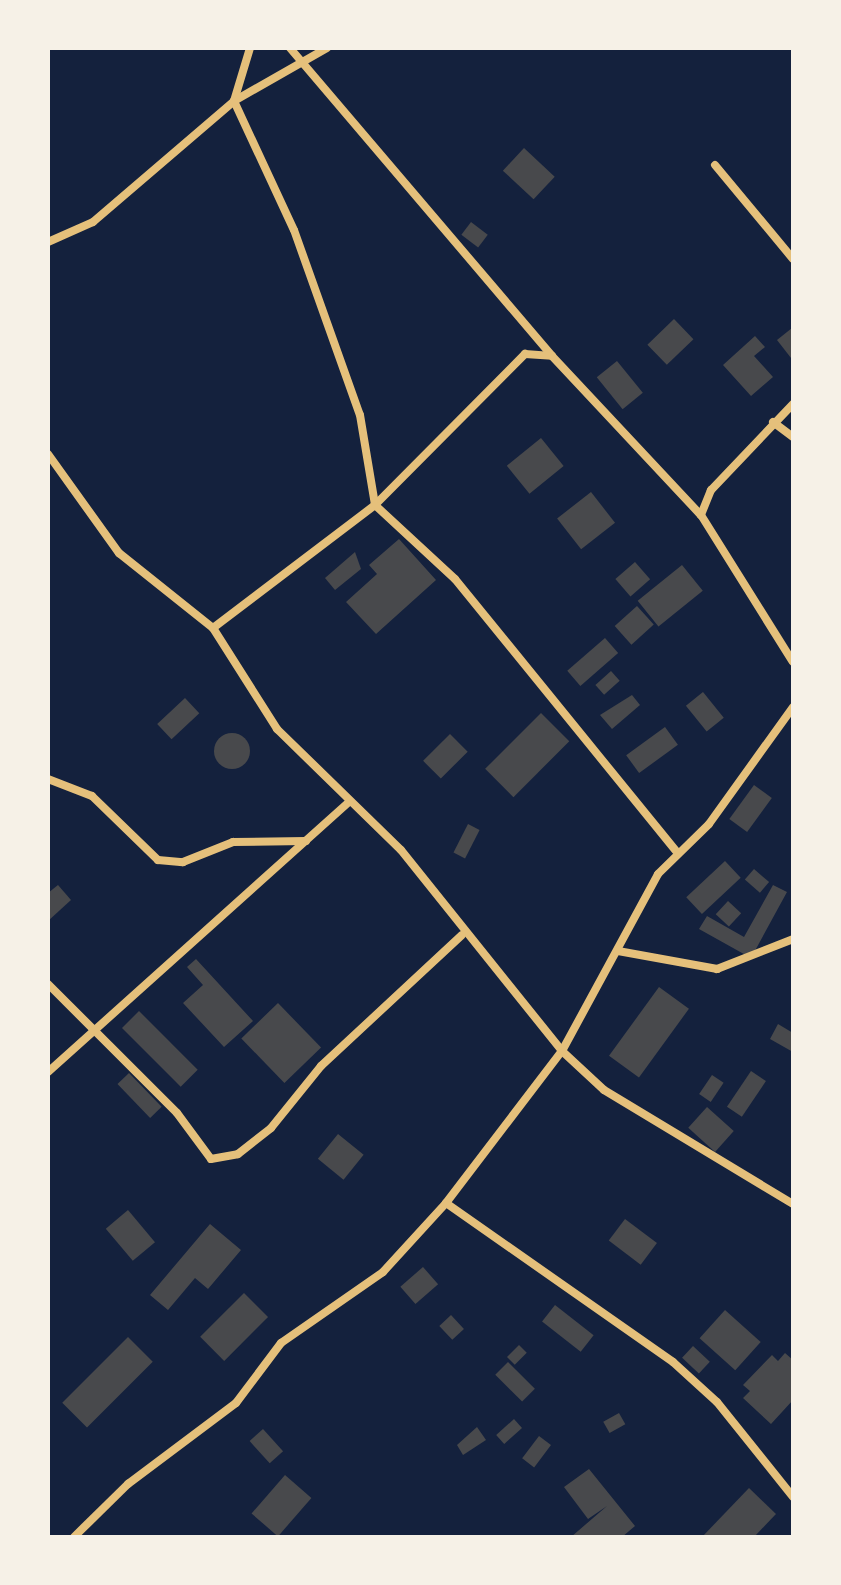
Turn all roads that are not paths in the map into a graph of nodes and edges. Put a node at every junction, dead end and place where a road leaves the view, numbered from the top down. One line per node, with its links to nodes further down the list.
1 (250, 48): 5 (street)
2 (290, 48): 4 (street)
3 (327, 48): 4 (street)
4 (302, 62): 5 (street); 9 (street)
5 (234, 101): 7 (street); 14 (street)
6 (715, 165): 8 (street)
7 (48, 242)
8 (793, 259)
9 (552, 356): 14 (street); 15 (street)
10 (793, 404): 11 (street)
11 (773, 422): 12 (street); 15 (street)
12 (793, 437)
13 (48, 454): 16 (street)
14 (375, 505): 16 (street); 22 (street)
15 (701, 515): 17 (street)
16 (213, 628): 20 (street)
17 (793, 662)
18 (793, 707): 22 (street)
19 (48, 779): 21 (street)
20 (348, 803): 21 (street); 23 (street)
21 (306, 841): 27 (street)
22 (676, 851): 25 (street)
23 (462, 935): 27 (street); 28 (street)
24 (793, 939): 25 (street)
25 (618, 951): 28 (street)
26 (48, 984): 27 (street)
27 (92, 1033): 29 (street)
28 (562, 1051): 30 (street); 31 (street)
29 (48, 1072)
30 (446, 1203): 32 (street); 33 (street)
31 (793, 1204)
32 (793, 1497)
33 (74, 1537)

